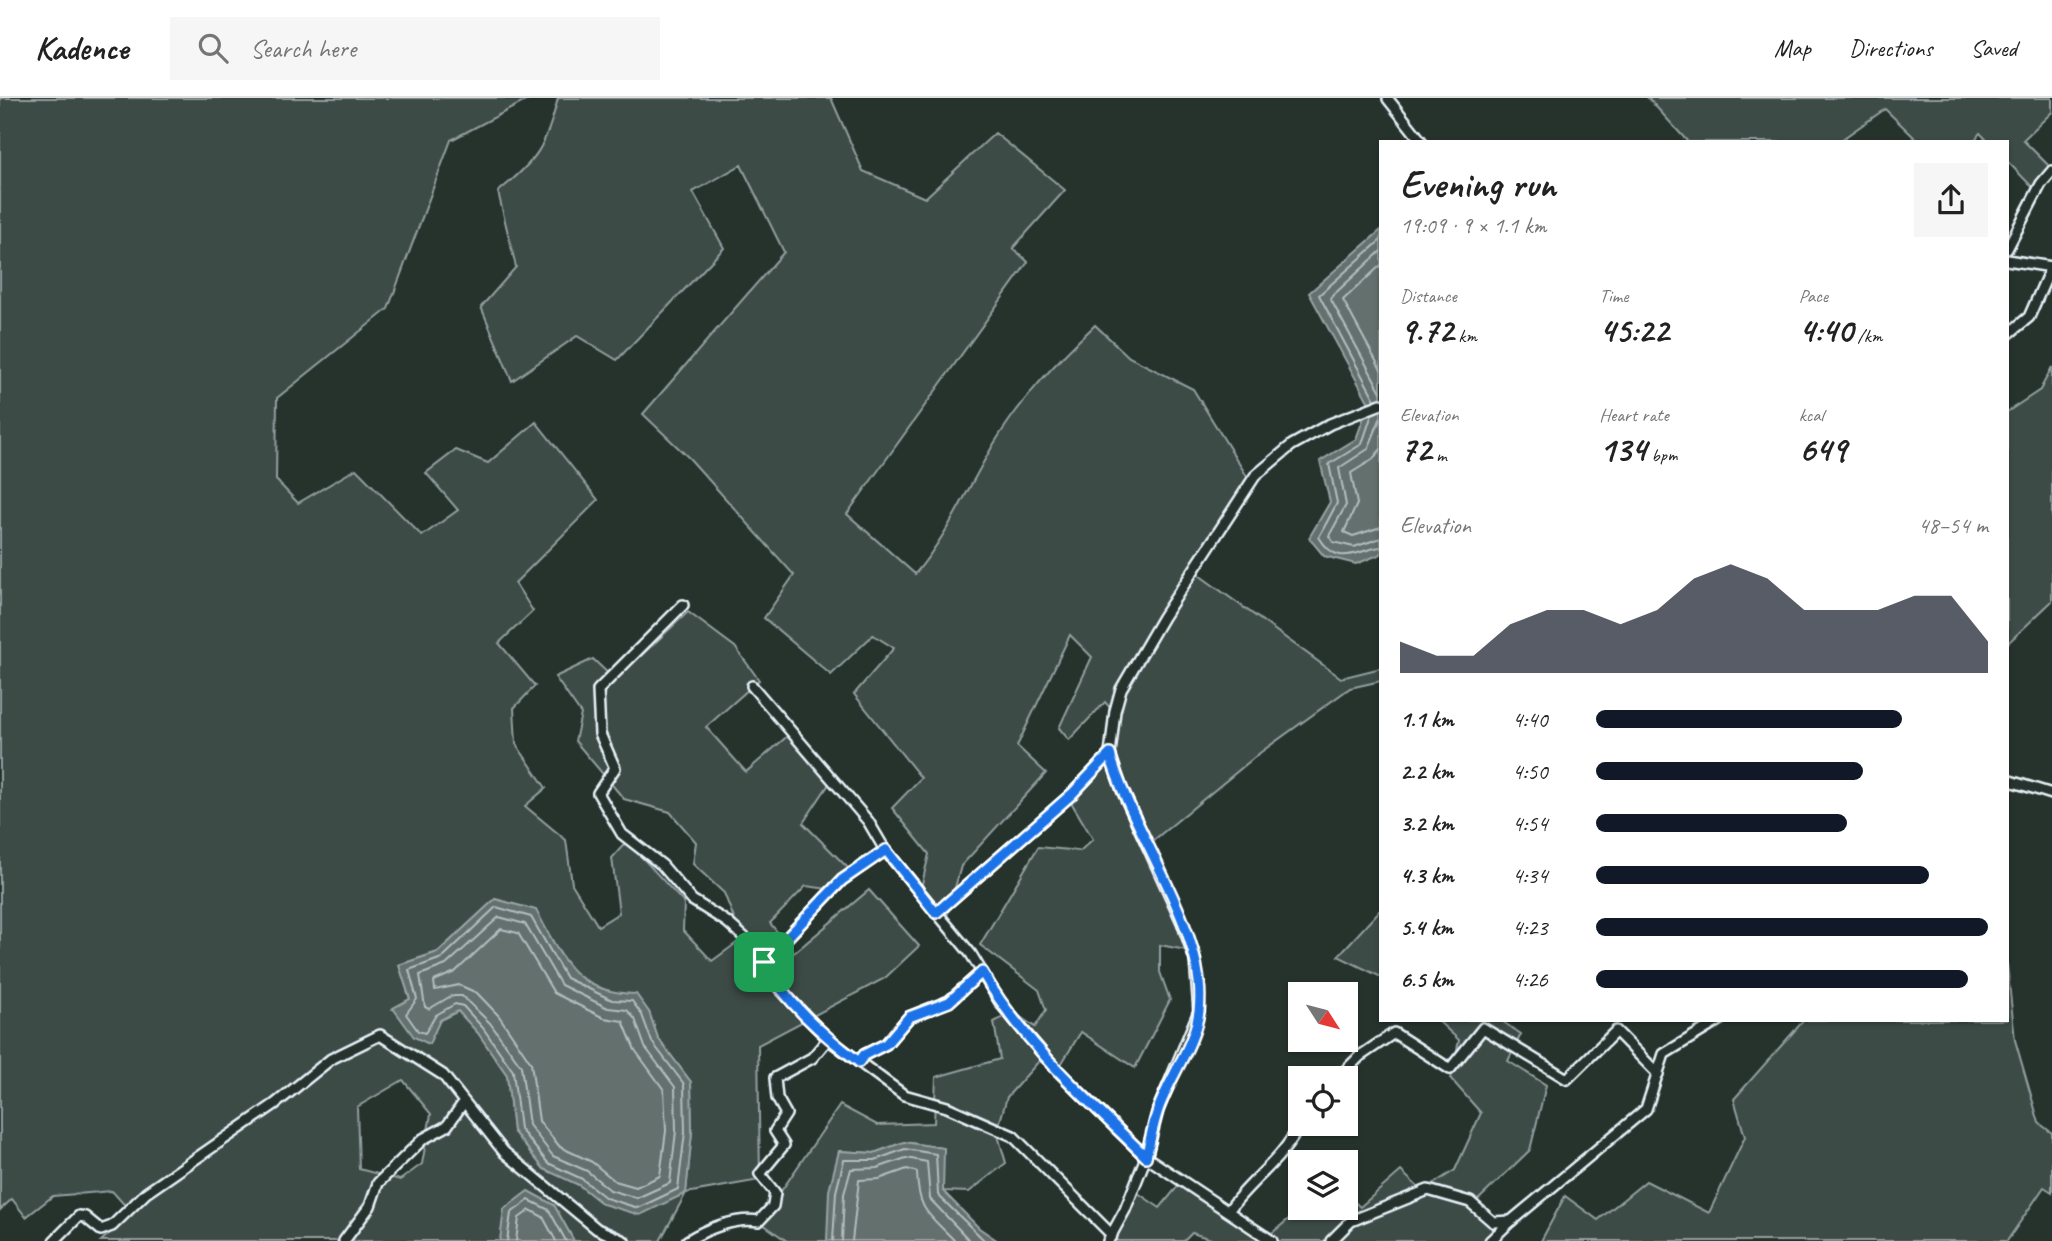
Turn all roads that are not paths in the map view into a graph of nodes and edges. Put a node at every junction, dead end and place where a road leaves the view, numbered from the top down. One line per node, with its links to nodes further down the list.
1 (1388, 99): 2 (street)
2 (1420, 140)
3 (2052, 171): 4 (street)
4 (2009, 245)
5 (2009, 260): 6 (street)
6 (2051, 267): 7 (street)
7 (2009, 333)
8 (1379, 405): 11 (street)
9 (683, 605): 16 (street)
10 (752, 686): 14 (street)
11 (1110, 754): 15 (street); 25 (street)
12 (2009, 781): 13 (street)
13 (2052, 794)
14 (886, 850): 15 (street); 16 (street)
15 (936, 913): 17 (street)
16 (764, 962): 19 (street)
17 (982, 972): 20 (street); 25 (street)
18 (1717, 1022): 22 (street)
19 (828, 1039): 20 (street); 32 (street)
20 (859, 1062): 28 (street)
21 (1350, 1066): 22 (street)
22 (1658, 1074): 27 (street)
23 (464, 1102): 29 (street); 30 (street); 31 (street)
24 (1292, 1136): 26 (street)
25 (1146, 1157): 26 (street); 28 (street)
26 (1229, 1210): 33 (street)
27 (1511, 1222): 34 (street); 35 (street)
28 (1110, 1238)
29 (347, 1239)
30 (54, 1241)
31 (624, 1241)
32 (687, 1241)
33 (1272, 1241)
34 (1331, 1241)
35 (1490, 1241)

